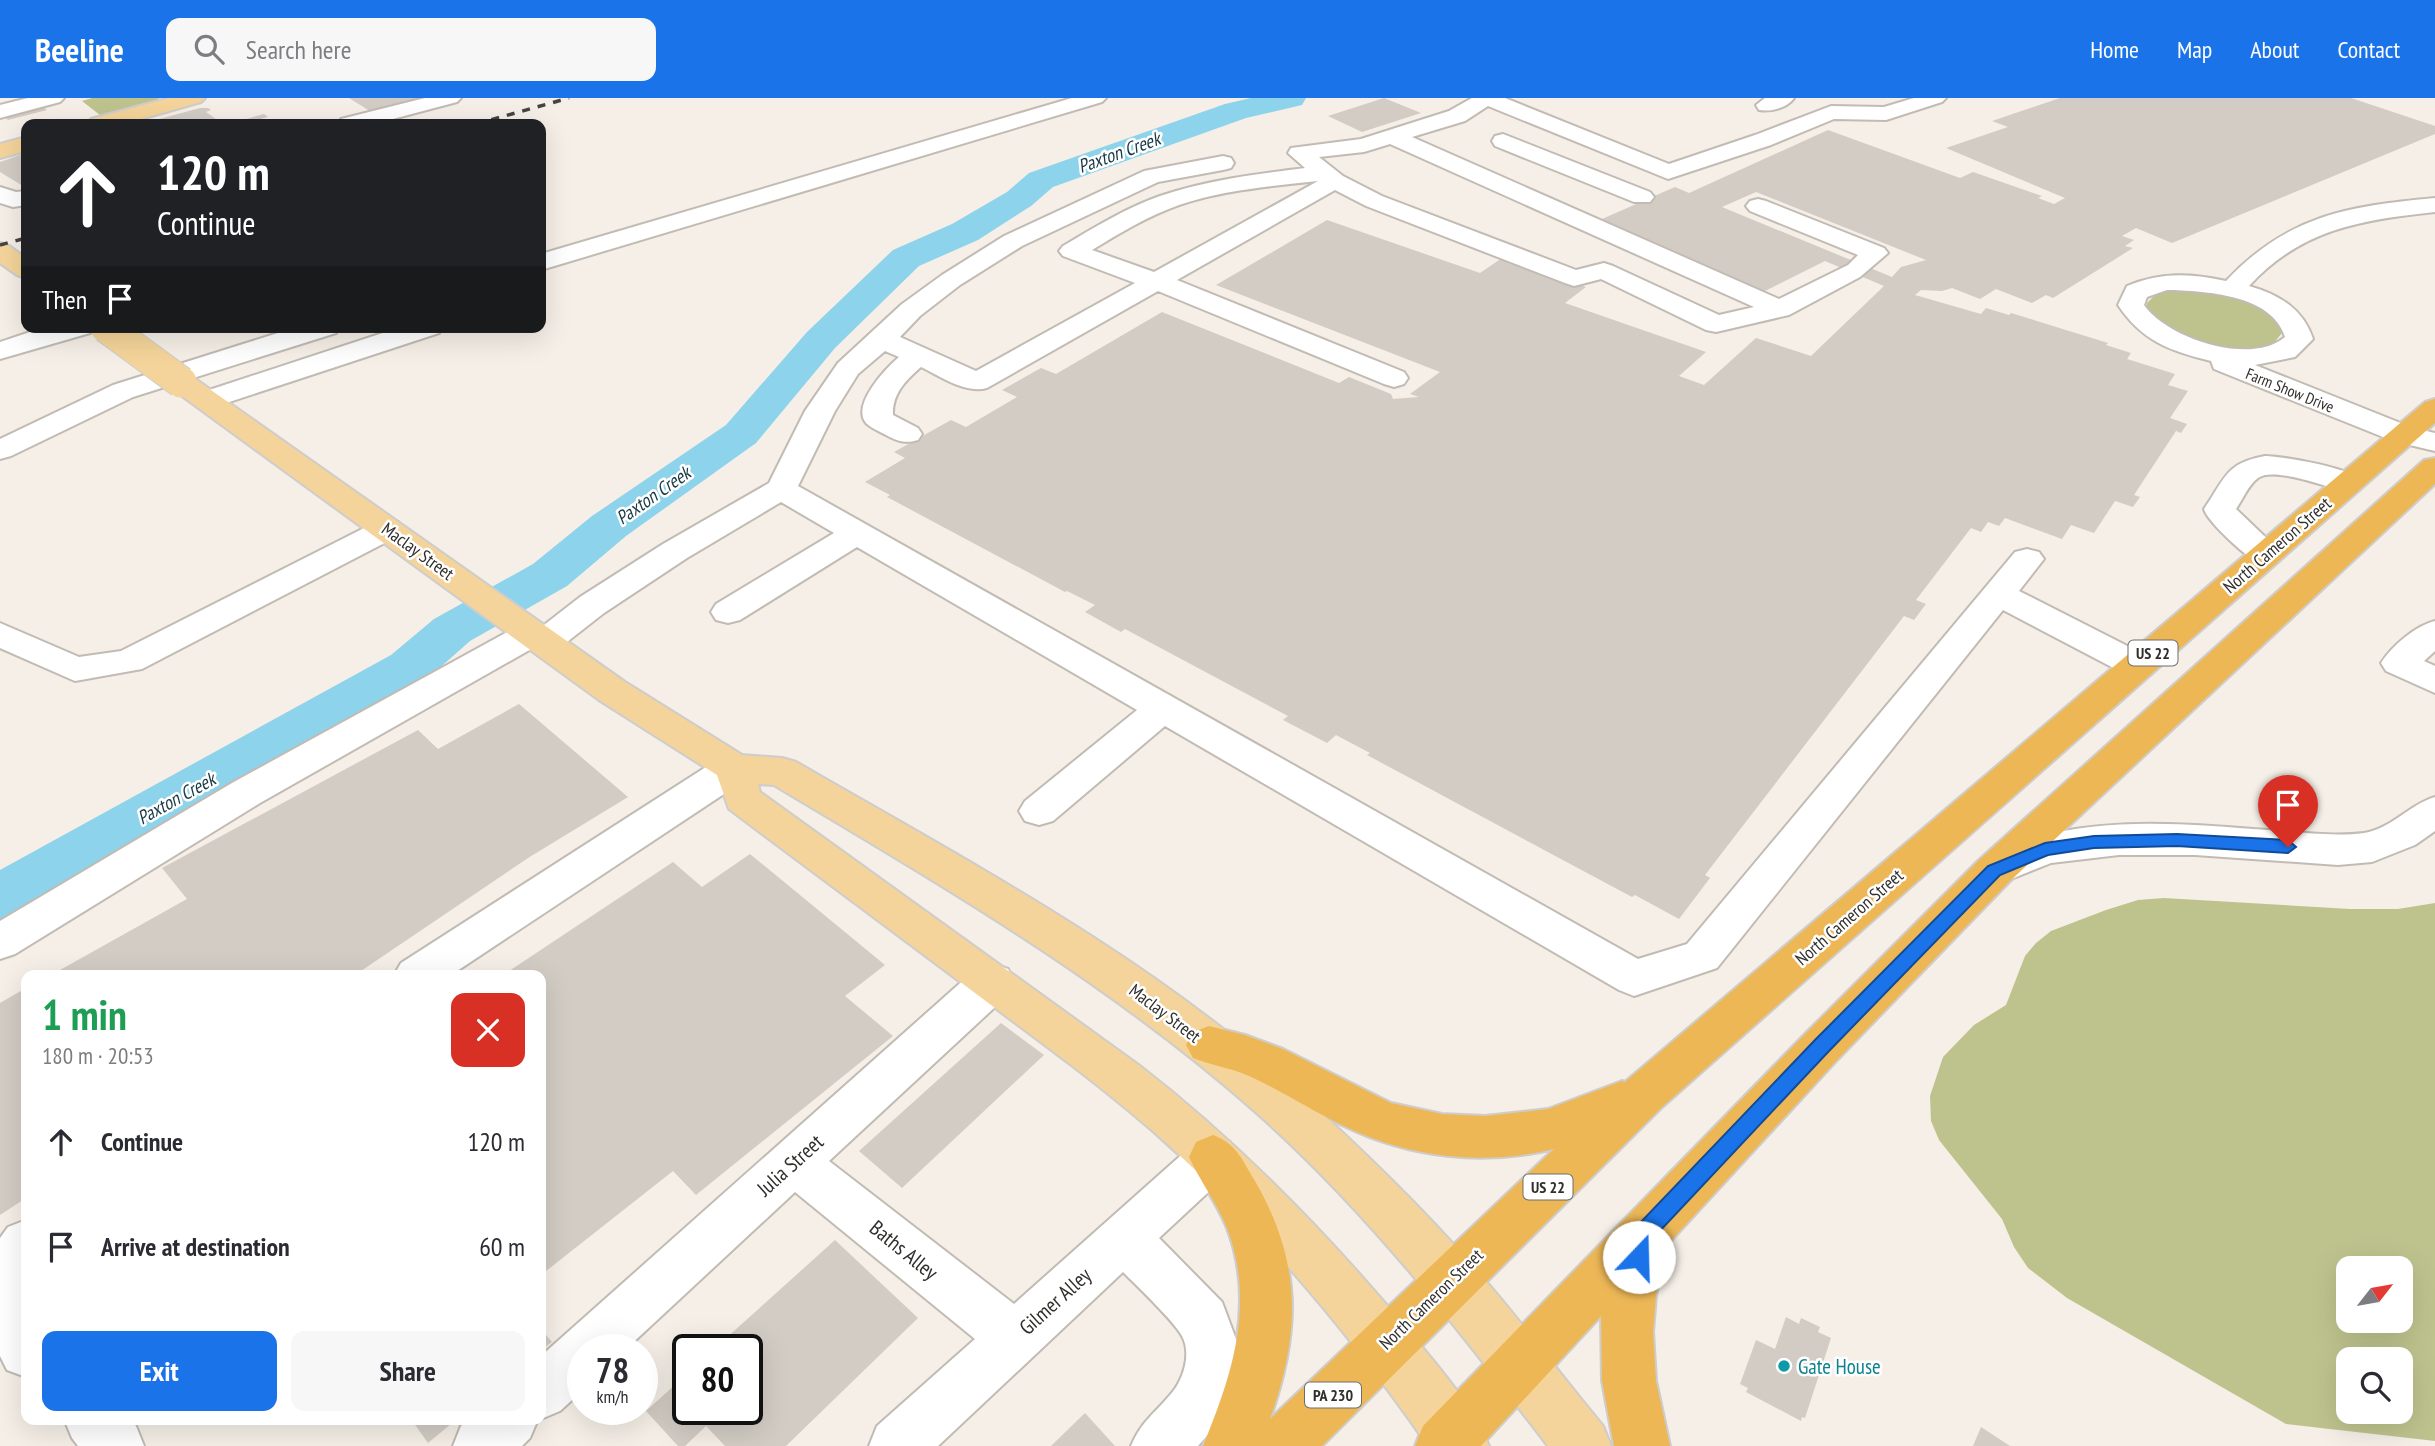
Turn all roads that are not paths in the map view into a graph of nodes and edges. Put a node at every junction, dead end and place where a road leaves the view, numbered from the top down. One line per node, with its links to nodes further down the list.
1 (53, 98): 10 (street)
2 (194, 98): 12 (main road)
3 (450, 98): 13 (street)
4 (1095, 98): 32 (street)
5 (1485, 98): 9 (street); 15 (street)
6 (1848, 98): 11 (street)
7 (1935, 98): 11 (street)
8 (1549, 101): 9 (street)
9 (1515, 110): 21 (street)
10 (0, 112)
11 (1892, 112): 21 (street)
12 (117, 119)
13 (368, 119)
14 (0, 123): 16 (street)
15 (1391, 136): 20 (street); 28 (street)
16 (21, 138)
17 (1503, 141): 24 (street)
18 (21, 144): 19 (main road)
19 (0, 151)
20 (1298, 153): 22 (street); 29 (street)
21 (1668, 172): 24 (street)
22 (1330, 177): 31 (street); 34 (street); 36 (street)
23 (0, 194): 25 (street)
24 (1642, 197): 28 (street)
25 (21, 199)
26 (2435, 205): 35 (street)
27 (1758, 206): 36 (street)
28 (1585, 222): 36 (street)
29 (1027, 234): 31 (street); 41 (street)
30 (0, 251): 33 (main road)
31 (1072, 251): 34 (street)
32 (546, 261)
33 (21, 266)
34 (1158, 282): 45 (street); 46 (street)
35 (2232, 290): 42 (street); 43 (street)
36 (1780, 309)
37 (55, 333): 44 (street)
38 (114, 333): 47 (main road, Maclay Street, bridge)
39 (307, 333): 50 (street)
40 (411, 333): 47 (street)
41 (882, 339): 45 (street); 53 (street)
42 (2177, 342): 43 (street); 48 (street, Farm Show Drive)
43 (2288, 350): 48 (street, Farm Show Drive)
44 (0, 351)
45 (917, 355): 49 (street)
46 (1394, 378)
47 (207, 400): 54 (main road, Maclay Street)
48 (2426, 427): 52 (highway, North Cameron Street / US 22)
49 (907, 434)
50 (0, 450)
51 (2435, 467): 69 (highway)
52 (2348, 484): 56 (highway, North Cameron Street / US 22); 56 (street)
53 (781, 489): 55 (street); 60 (street)
54 (387, 529): 60 (main road, Maclay Street); 62 (street)
55 (857, 533): 59 (street); 65 (street)
56 (2267, 554): 63 (highway, North Cameron Street / US 22)
57 (2027, 559): 58 (street)
58 (1999, 594): 63 (street); 65 (street)
59 (728, 612)
60 (516, 621): 66 (main road, Maclay Street); 70 (street)
61 (2435, 632): 64 (street)
62 (0, 634)
63 (2138, 666): 74 (highway, North Cameron Street / US 22)
64 (2435, 681)
65 (1163, 708): 67 (street)
66 (734, 768): 71 (street); 72 (main road); 73 (main road, Maclay Street)
67 (1039, 811)
68 (2435, 811): 69 (street)
69 (1994, 871): 77 (highway)
70 (0, 942)
71 (424, 970)
72 (992, 982): 75 (main road); 76 (street, Julia Street)
73 (1209, 1045): 74 (highway); 81 (main road, Maclay Street)
74 (1644, 1094): 81 (highway, North Cameron Street / US 22)
75 (1213, 1157): 78 (street, Gilmer Alley); 85 (main road); 96 (highway)
76 (794, 1162): 82 (street, Julia Street); 84 (street, Baths Alley)
77 (1647, 1230): 86 (highway); 99 (highway)
78 (1125, 1238): 84 (street, Gilmer Alley); 95 (street)
79 (21, 1250): 80 (street)
80 (0, 1277): 83 (street)
81 (1451, 1279): 85 (highway, North Cameron Street / US 22); 86 (main road, Maclay Street)
82 (605, 1334)
83 (21, 1337)
84 (1015, 1338): 94 (street, Gilmer Alley)
85 (1384, 1345): 91 (main road); 97 (highway, North Cameron Street / PA 230)
86 (1520, 1364): 91 (highway); 98 (main road, Maclay Street)
87 (567, 1368): 88 (street)
88 (546, 1387)
89 (97, 1425): 92 (street)
90 (504, 1425): 93 (street)
91 (1452, 1442)
92 (116, 1446)
93 (481, 1446)
94 (897, 1446)
95 (1159, 1446)
96 (1231, 1446)
97 (1282, 1446)
98 (1583, 1446)
99 (1642, 1446)

